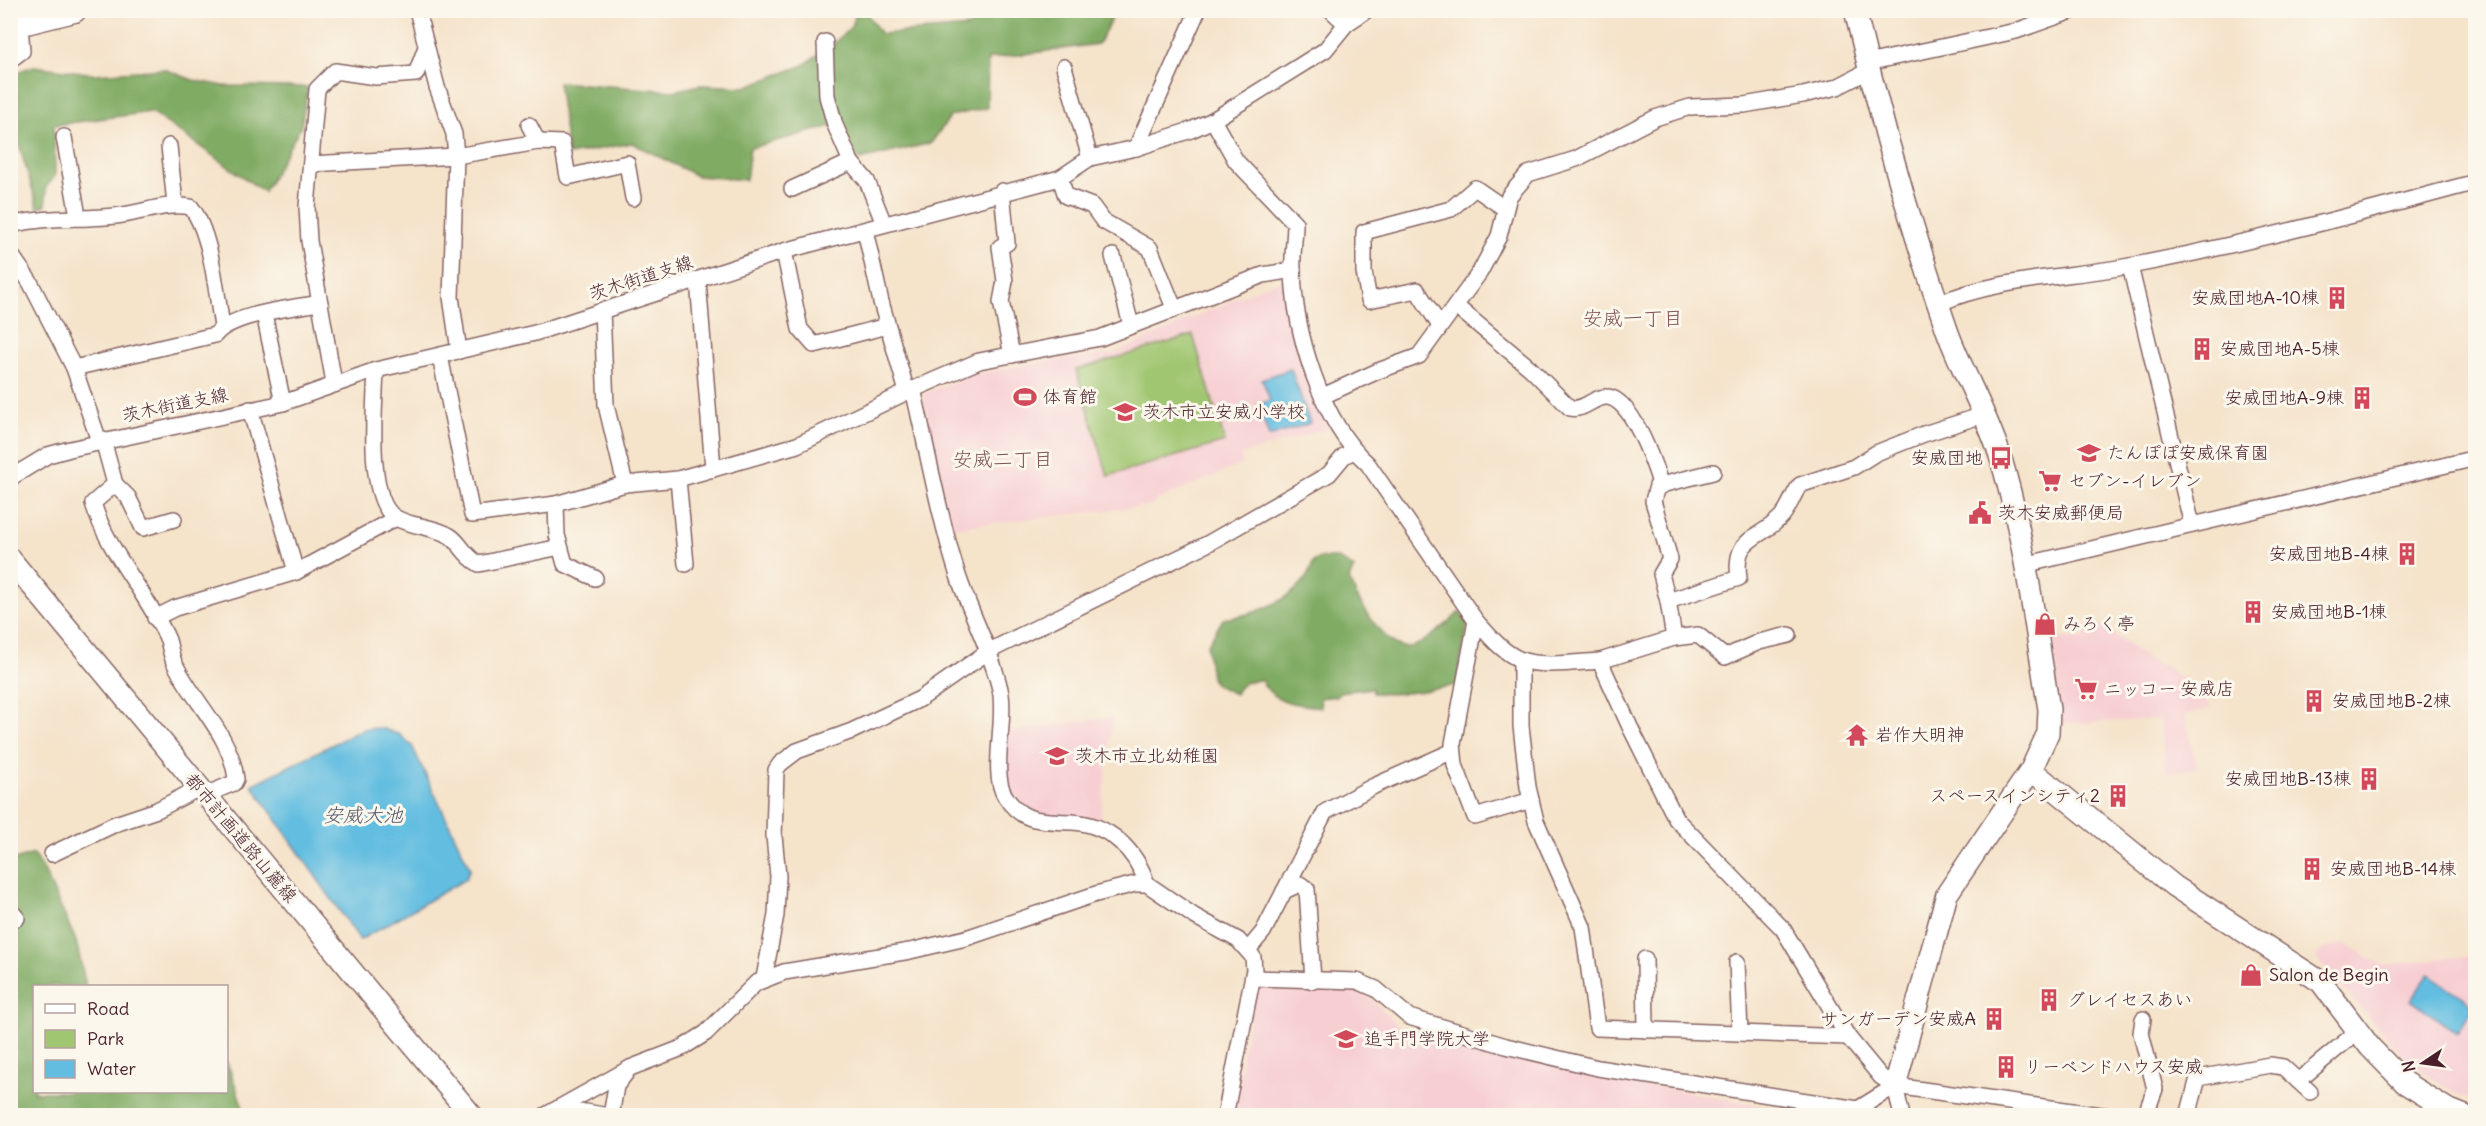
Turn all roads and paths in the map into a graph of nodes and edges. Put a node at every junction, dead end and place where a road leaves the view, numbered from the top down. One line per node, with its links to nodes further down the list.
1 (74, 10): 9 (main road)
2 (417, 10): 11 (street)
3 (1198, 10): 20 (street)
4 (1331, 10): 8 (street)
5 (1367, 10): 8 (street, 茨木街道支線)
6 (1855, 10): 14 (street)
7 (2075, 10): 14 (street)
8 (1346, 24): 15 (street, 茨木街道支線)
9 (15, 25): 12 (street)
10 (825, 42): 23 (street)
11 (426, 47): 21 (street); 24 (street)
12 (10, 60)
13 (1064, 67): 22 (street)
14 (1868, 67): 31 (street); 43 (street)
15 (1213, 120): 20 (street, 茨木街道支線); 40 (street)
16 (529, 124): 18 (street)
17 (64, 136): 32 (street)
18 (538, 142): 21 (street); 29 (street)
19 (169, 146): 30 (street)
20 (1136, 148): 22 (street, 茨木街道支線)
21 (456, 156): 24 (street); 52 (street)
22 (1090, 158): 25 (street, 茨木街道支線)
23 (851, 162): 27 (street); 33 (street)
24 (311, 164): 42 (street)
25 (1060, 178): 28 (street, 茨木街道支線); 45 (street)
26 (2475, 182): 39 (street)
27 (792, 189)
28 (1002, 191): 33 (street, 茨木街道支線); 53 (street)
29 (633, 198)
30 (175, 204): 32 (street); 49 (street)
31 (1504, 208): 44 (street); 50 (street)
32 (78, 216): 34 (street)
33 (884, 224): 35 (street, 茨木街道支線)
34 (10, 225)
35 (866, 230): 36 (street, 茨木街道支線); 58 (street)
36 (784, 251): 41 (street, 茨木街道支線); 51 (street)
37 (10, 253): 55 (street)
38 (1113, 256): 48 (street)
39 (2130, 266): 43 (street); 76 (street)
40 (1293, 270): 45 (street); 59 (street)
41 (698, 280): 46 (street, 茨木街道支線); 66 (street)
42 (320, 303): 47 (street); 57 (street)
43 (1938, 304): 62 (street)
44 (1457, 307): 50 (street); 72 (street)
45 (1174, 308): 48 (street)
46 (602, 310): 52 (street, 茨木街道支線); 70 (street)
47 (264, 314): 49 (street); 60 (street)
48 (1131, 325): 53 (street)
49 (222, 326): 55 (street)
50 (1440, 326): 59 (street)
51 (883, 327)
52 (459, 351): 54 (street, 茨木街道支線)
53 (1012, 355): 58 (street)
54 (440, 356): 56 (street, 茨木街道支線); 73 (street)
55 (74, 368): 63 (street)
56 (376, 370): 57 (street, 茨木街道支線); 74 (street)
57 (334, 384): 60 (street, 茨木街道支線)
58 (910, 391): 66 (street); 88 (street)
59 (1323, 396): 64 (street)
60 (283, 403): 61 (street, 茨木街道支線)
61 (250, 409): 63 (street, 茨木街道支線); 81 (street)
62 (1983, 415): 80 (street); 83 (street)
63 (101, 440): 68 (street, 茨木街道支線); 71 (street)
64 (1354, 451): 85 (street); 88 (street)
65 (2475, 458): 76 (street)
66 (713, 469): 69 (street)
67 (1713, 472): 72 (street)
68 (10, 478)
69 (678, 479): 70 (street); 79 (street)
70 (625, 483): 73 (street)
71 (115, 484): 75 (street); 84 (street)
72 (1661, 486): 83 (street)
73 (556, 504): 77 (street)
74 (396, 518): 77 (street); 81 (street)
75 (174, 519)
76 (2192, 525): 80 (street)
77 (560, 547): 82 (street)
78 (10, 559): 93 (street, 都市計画道路山麓線)
79 (686, 564)
80 (2024, 565): 92 (street)
81 (296, 572): 84 (street)
82 (595, 578)
83 (1668, 601): 87 (street)
84 (155, 618): 93 (street)
85 (1476, 621): 89 (street); 91 (street)
86 (1789, 636): 87 (street)
87 (1674, 638): 90 (street)
88 (989, 651): 96 (street); 101 (street)
89 (1521, 660): 90 (street); 94 (street)
90 (1600, 662): 108 (street)
91 (1454, 751): 94 (street); 97 (street)
92 (2031, 770): 106 (street); 111 (street)
93 (202, 791): 95 (street); 113 (street, 都市計画道路山麓線)
94 (1531, 800): 105 (street)
95 (52, 854)
96 (1147, 884): 98 (street); 101 (street)
97 (1284, 891): 98 (street); 103 (street)
98 (1248, 950): 102 (street)
99 (1645, 959): 105 (street)
100 (1737, 962): 107 (street)
101 (764, 978): 109 (street)
102 (1252, 978): 103 (street); 116 (street)
103 (1313, 981): 111 (street)
104 (2143, 1019): 119 (street)
105 (1646, 1030): 107 (street)
106 (2358, 1031): 110 (street); 121 (street)
107 (1740, 1033): 108 (street)
108 (1848, 1037): 111 (street)
109 (630, 1068): 114 (street); 115 (street)
110 (2298, 1081): 112 (street); 120 (street)
111 (1895, 1086): 117 (street); 118 (street)
112 (2310, 1092)
113 (472, 1116)
114 (545, 1116): 115 (street)
115 (610, 1116)
116 (1225, 1116)
117 (1902, 1116)
118 (2108, 1116)
119 (2145, 1116)
120 (2188, 1116)
121 (2465, 1116)

